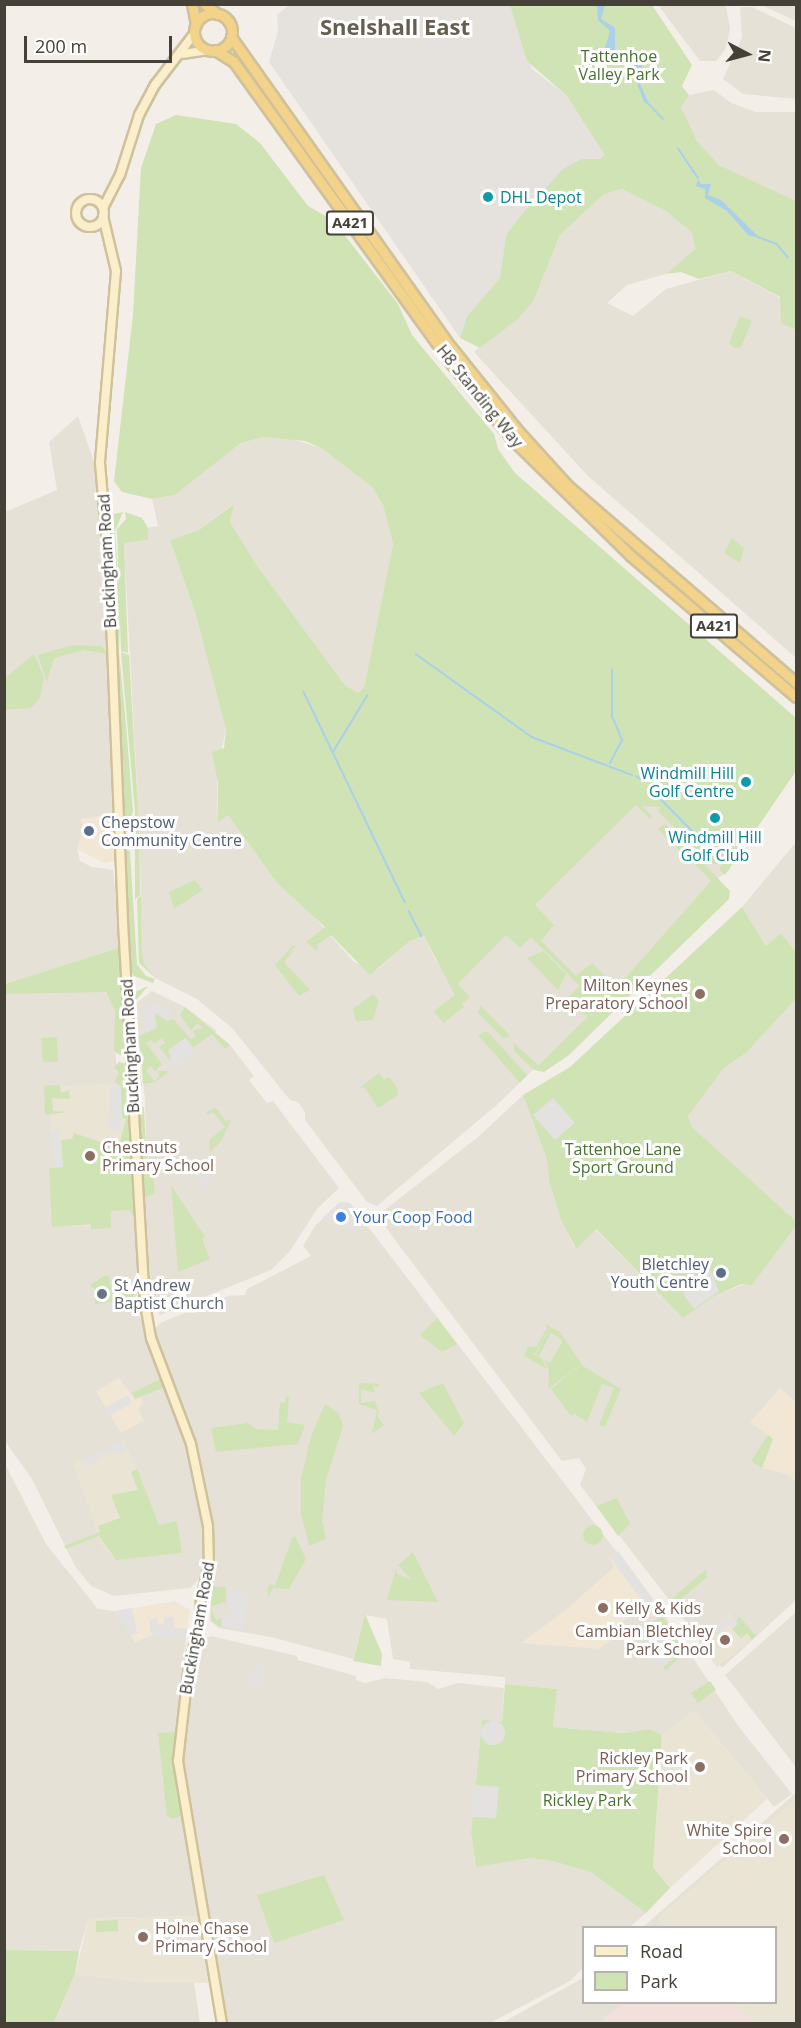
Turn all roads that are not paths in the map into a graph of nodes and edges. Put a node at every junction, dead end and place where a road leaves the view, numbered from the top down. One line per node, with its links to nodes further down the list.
1 (192, 4): 4 (highway)
2 (205, 4): 3 (highway, A421)
3 (218, 14): 4 (highway); 5 (highway, A421)
4 (195, 29): 6 (highway, A421); 7 (main road)
5 (231, 37): 6 (highway); 8 (highway, H8 Standing Way / A421)
6 (211, 50): 7 (main road); 8 (highway, H8 Standing Way / A421)
7 (183, 54): 9 (main road)
8 (244, 68): 14 (highway, H8 Standing Way / A421)
9 (110, 192): 10 (main road); 11 (main road)
10 (93, 200): 11 (main road); 12 (main road)
11 (103, 212): 12 (main road); 13 (main road, Buckingham Road)
12 (95, 226): 13 (main road)
13 (109, 233): 17 (main road, Buckingham Road)
14 (465, 374): 15 (highway, H8 Standing Way / A421); 16 (highway, H8 Standing Way / A421)
15 (796, 683)
16 (796, 697)
17 (222, 2024)

